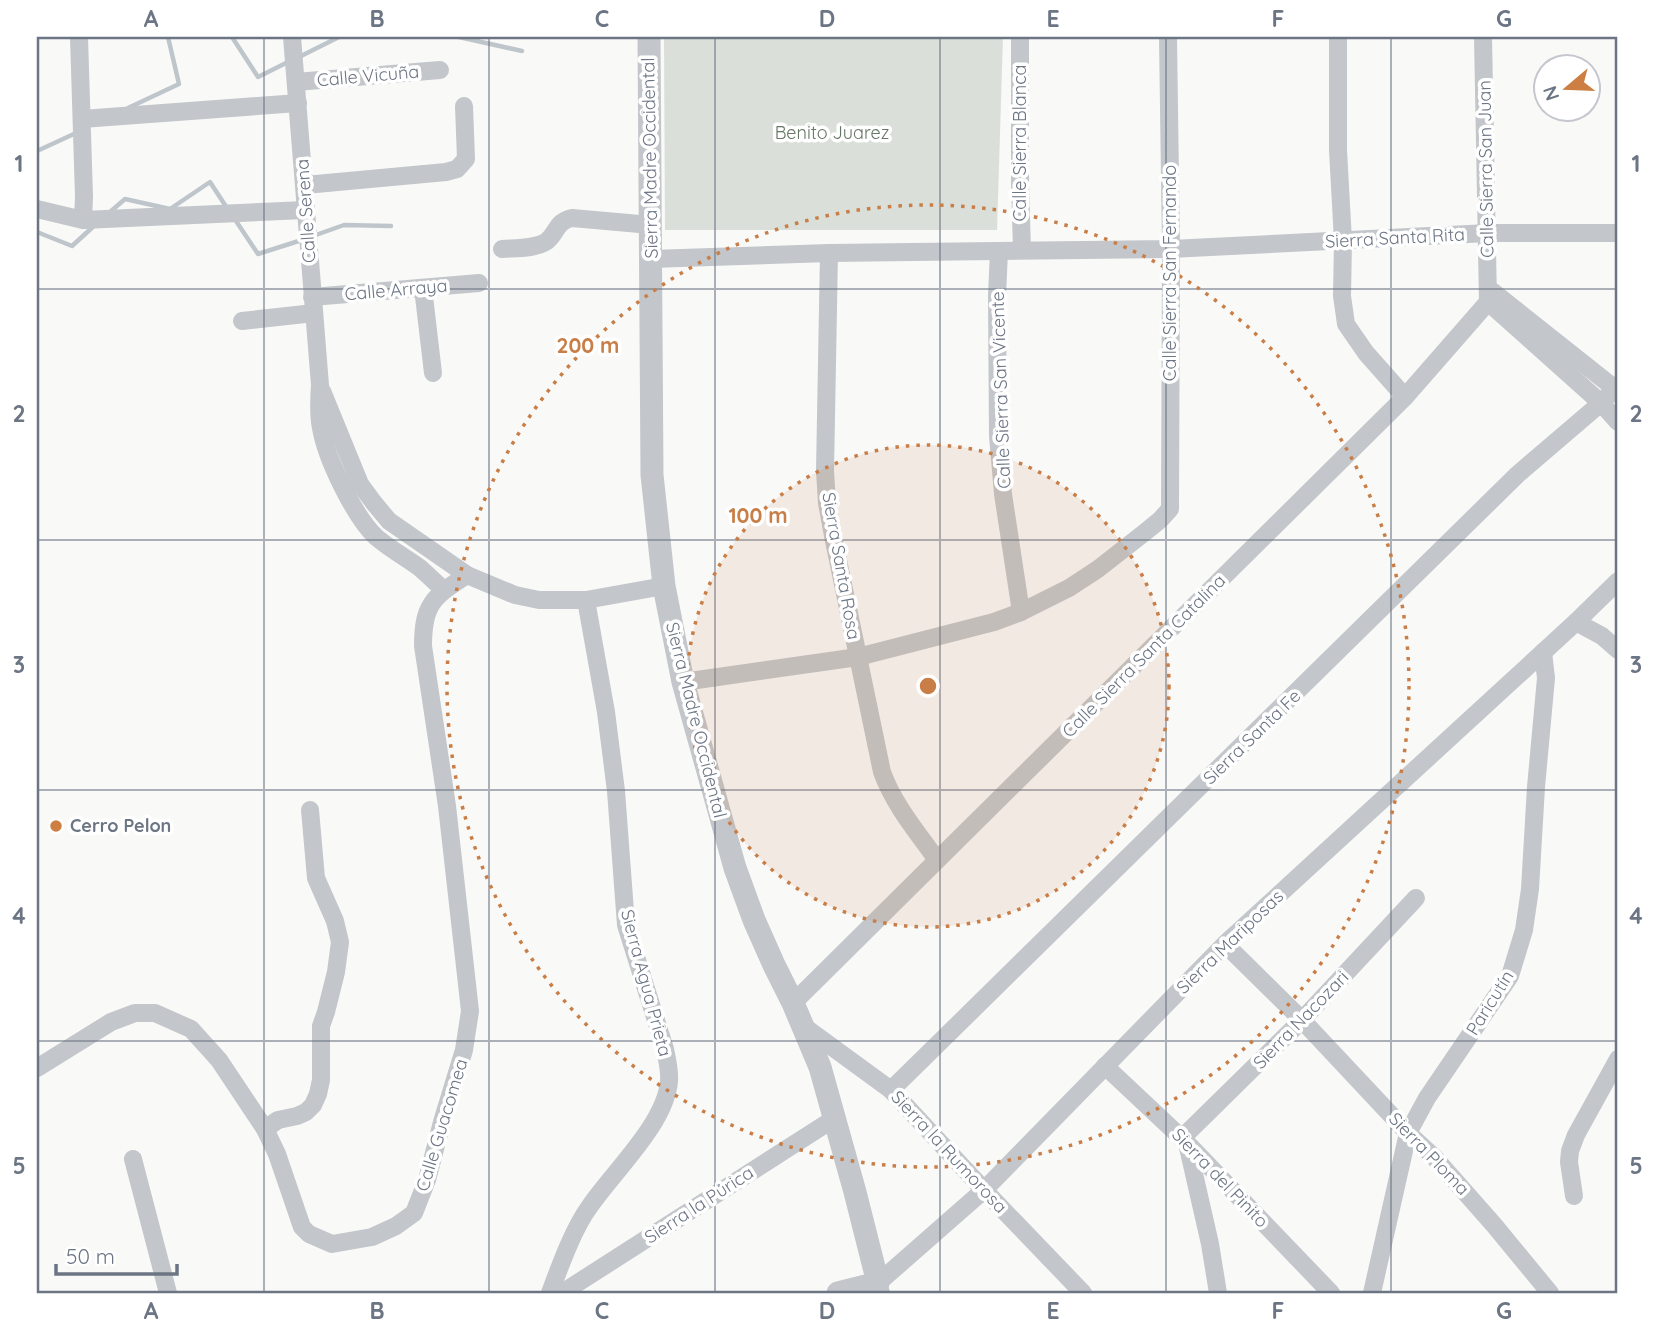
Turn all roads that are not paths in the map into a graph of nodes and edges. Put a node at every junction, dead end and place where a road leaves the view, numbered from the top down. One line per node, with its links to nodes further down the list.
1 (79, 37): 12 (street)
2 (292, 37): 9 (street, Calle Serena)
3 (649, 37): 17 (street, Sierra Madre Occidental)
4 (1020, 37): 23 (street, Calle Sierra Blanca)
5 (1168, 37): 22 (street, Calle Sierra San Fernando)
6 (1338, 37): 20 (street)
7 (1483, 37): 18 (street, Calle Sierra San Juan)
8 (440, 70): 9 (street, Calle Vicuña)
9 (296, 82): 10 (street, Calle Serena)
10 (298, 103): 12 (street); 13 (street, Calle Serena)
11 (464, 106): 13 (street)
12 (82, 119): 16 (street)
13 (305, 185): 15 (street, Calle Serena)
14 (37, 209): 16 (street)
15 (305, 210): 16 (street); 30 (street, Calle Serena)
16 (83, 220)
17 (651, 225): 21 (street); 26 (street, Sierra Madre Occidental)
18 (1488, 233): 19 (street, Sierra Santa Rita); 20 (street, Sierra Santa Rita); 29 (street, Calle Sierra San Juan)
19 (1618, 233)
20 (1343, 241): 22 (street, Sierra Santa Rita); 35 (street)
21 (502, 249)
22 (1171, 249): 23 (street, Sierra Santa Rita); 43 (street, Calle Sierra San Fernando)
23 (1022, 250): 24 (street, Sierra Santa Rita)
24 (999, 251): 25 (street, Sierra Santa Rita); 43 (street, Calle Sierra San Vicente)
25 (830, 253): 26 (street, Sierra Santa Rita); 47 (street, Sierra Santa Rosa)
26 (651, 259): 40 (street, Sierra Madre Occidental)
27 (479, 283): 28 (street, Calle Arraya)
28 (423, 288): 30 (street, Calle Arraya); 32 (street)
29 (1488, 295): 34 (street); 35 (street, Calle Sierra Santa Catalina); 36 (street)
30 (313, 305): 31 (street, Calle Arraya); 33 (street, Calle Serena)
31 (242, 321)
32 (433, 373)
33 (320, 385): 38 (street, Calle Serena); 41 (street, Calle Serena)
34 (1618, 388): 36 (street, Sierra Santa Fe)
35 (1405, 397): 50 (street, Calle Sierra Santa Catalina)
36 (1601, 403): 37 (street); 59 (street, Sierra Santa Fe)
37 (1618, 422)
38 (467, 575): 41 (street, Calle Guacomea); 42 (street, Calle Serena)
39 (1618, 581): 44 (street, Sierra Mariposas)
40 (664, 586): 42 (street, Calle Serena); 48 (street, Sierra Madre Occidental)
41 (444, 590): 61 (street, Calle Guacomea)
42 (586, 600): 69 (street, Sierra Agua Prieta)
43 (1021, 612): 47 (street)
44 (1576, 622): 45 (street); 46 (street, Sierra Mariposas)
45 (1618, 650)
46 (1543, 652): 52 (street, Sierra Mariposas); 62 (street, Paricutín)
47 (858, 657): 48 (street); 50 (street, Sierra Santa Rosa)
48 (683, 682): 53 (street, Sierra Madre Occidental)
49 (310, 810): 61 (street)
50 (937, 860): 53 (street, Calle Sierra Santa Catalina)
51 (1416, 898): 54 (street, Sierra Nacozari)
52 (1225, 944): 54 (street, Sierra Ploma); 57 (street, Sierra Mariposas)
53 (793, 1003): 55 (street, Sierra Madre Occidental)
54 (1302, 1020): 62 (street, Sierra Ploma); 63 (street, Sierra Nacozari)
55 (802, 1025): 59 (street, Sierra la Rumorosa); 60 (street, Sierra Madre Occidental)
56 (1618, 1059): 66 (street)
57 (1105, 1066): 63 (street, Sierra del Pinito); 65 (street, Sierra Mariposas)
58 (37, 1068): 61 (street, Calle Guacomea)
59 (891, 1090): 65 (street, Sierra la Rumorosa)
60 (835, 1118): 67 (street, Sierra Madre Occidental); 70 (street, Sierra la Púrica)
61 (265, 1129)
62 (1408, 1133): 75 (street, Paricutín); 76 (street, Sierra Ploma)
63 (1185, 1140): 73 (street); 74 (street, Sierra del Pinito)
64 (133, 1159): 68 (street)
65 (984, 1190): 67 (street, Sierra Mariposas); 72 (street, Sierra la Rumorosa)
66 (1574, 1196)
67 (880, 1288): 71 (street, Sierra Mariposas)
68 (168, 1293)
69 (550, 1293)
70 (562, 1293)
71 (838, 1293)
72 (1083, 1293)
73 (1218, 1293)
74 (1331, 1293)
75 (1372, 1293)
76 (1550, 1293)

